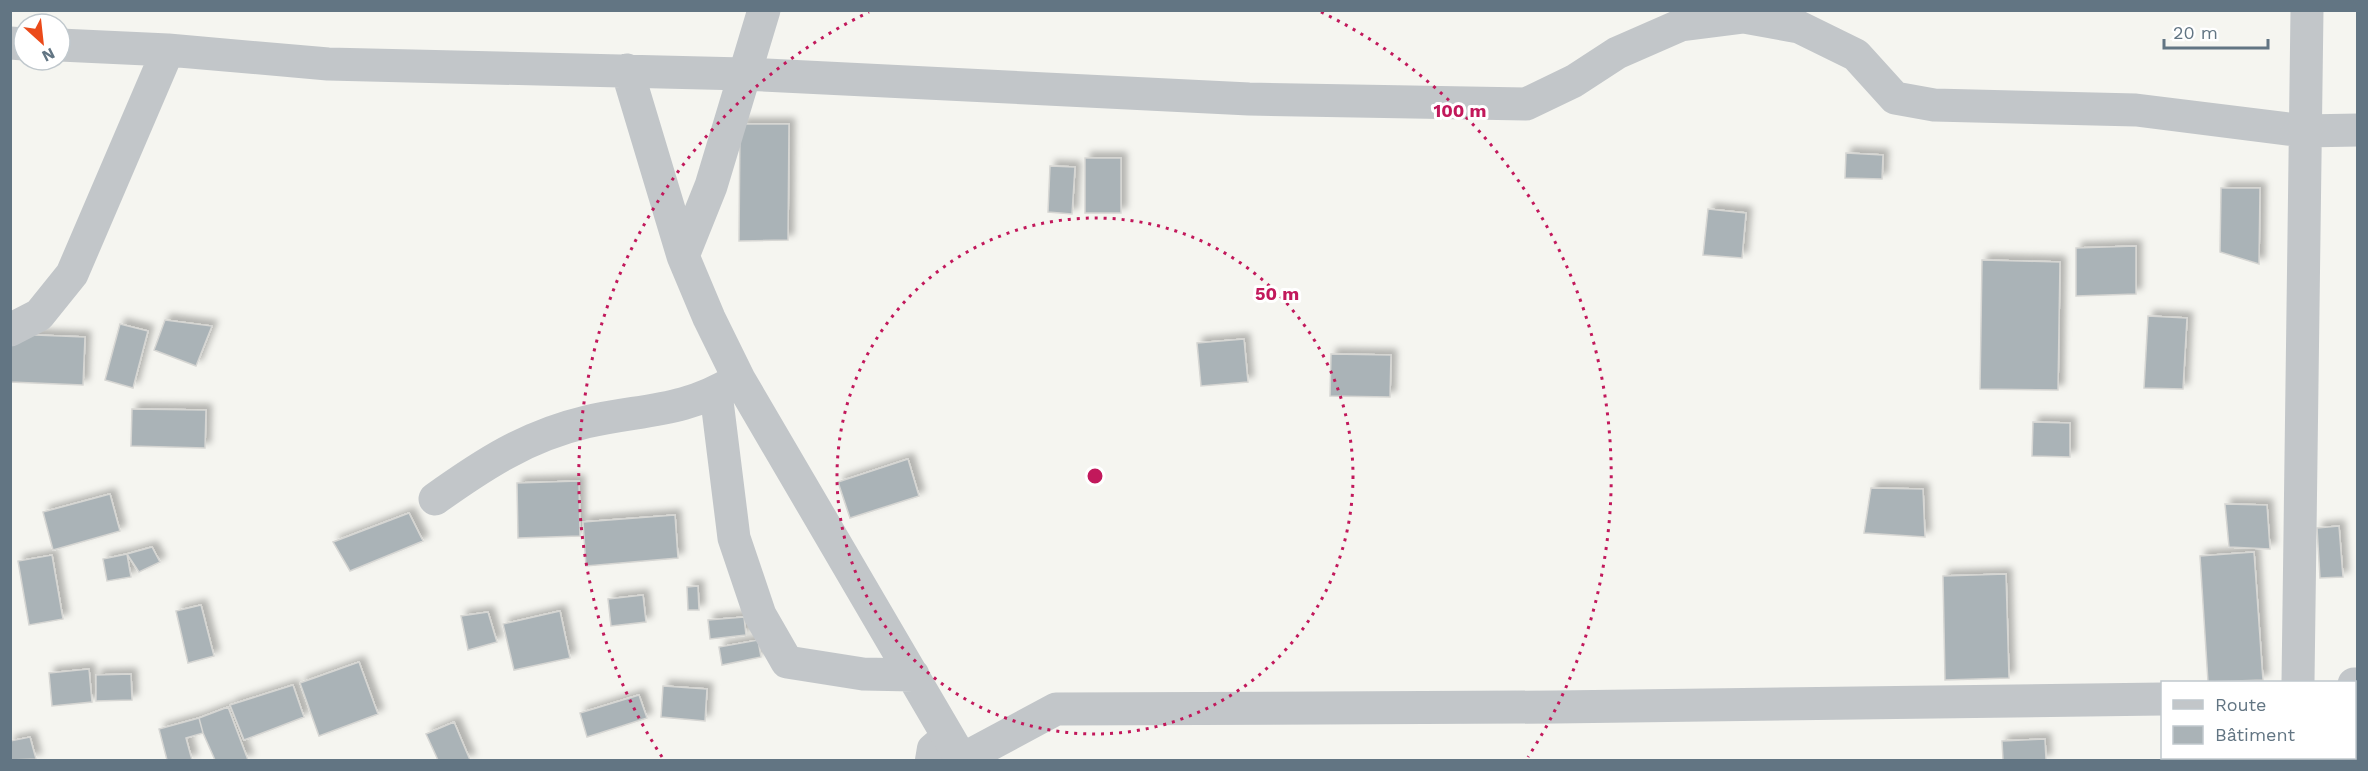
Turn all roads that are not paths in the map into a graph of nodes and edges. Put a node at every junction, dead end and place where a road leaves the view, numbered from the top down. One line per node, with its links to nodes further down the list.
1 (764, 10): 6 (street)
2 (2307, 10): 8 (street)
3 (72, 46): 4 (street)
4 (168, 50): 5 (street); 10 (street)
5 (627, 70): 6 (street); 9 (street)
6 (744, 74): 8 (street); 9 (street)
7 (2358, 130): 8 (street)
8 (2304, 131): 14 (street)
9 (683, 256): 11 (street)
10 (10, 330)
11 (728, 386): 12 (street); 13 (street); 13 (street)
12 (435, 499)
13 (913, 675): 16 (street)
14 (2298, 681)
15 (2161, 699): 16 (street)
16 (950, 754)

